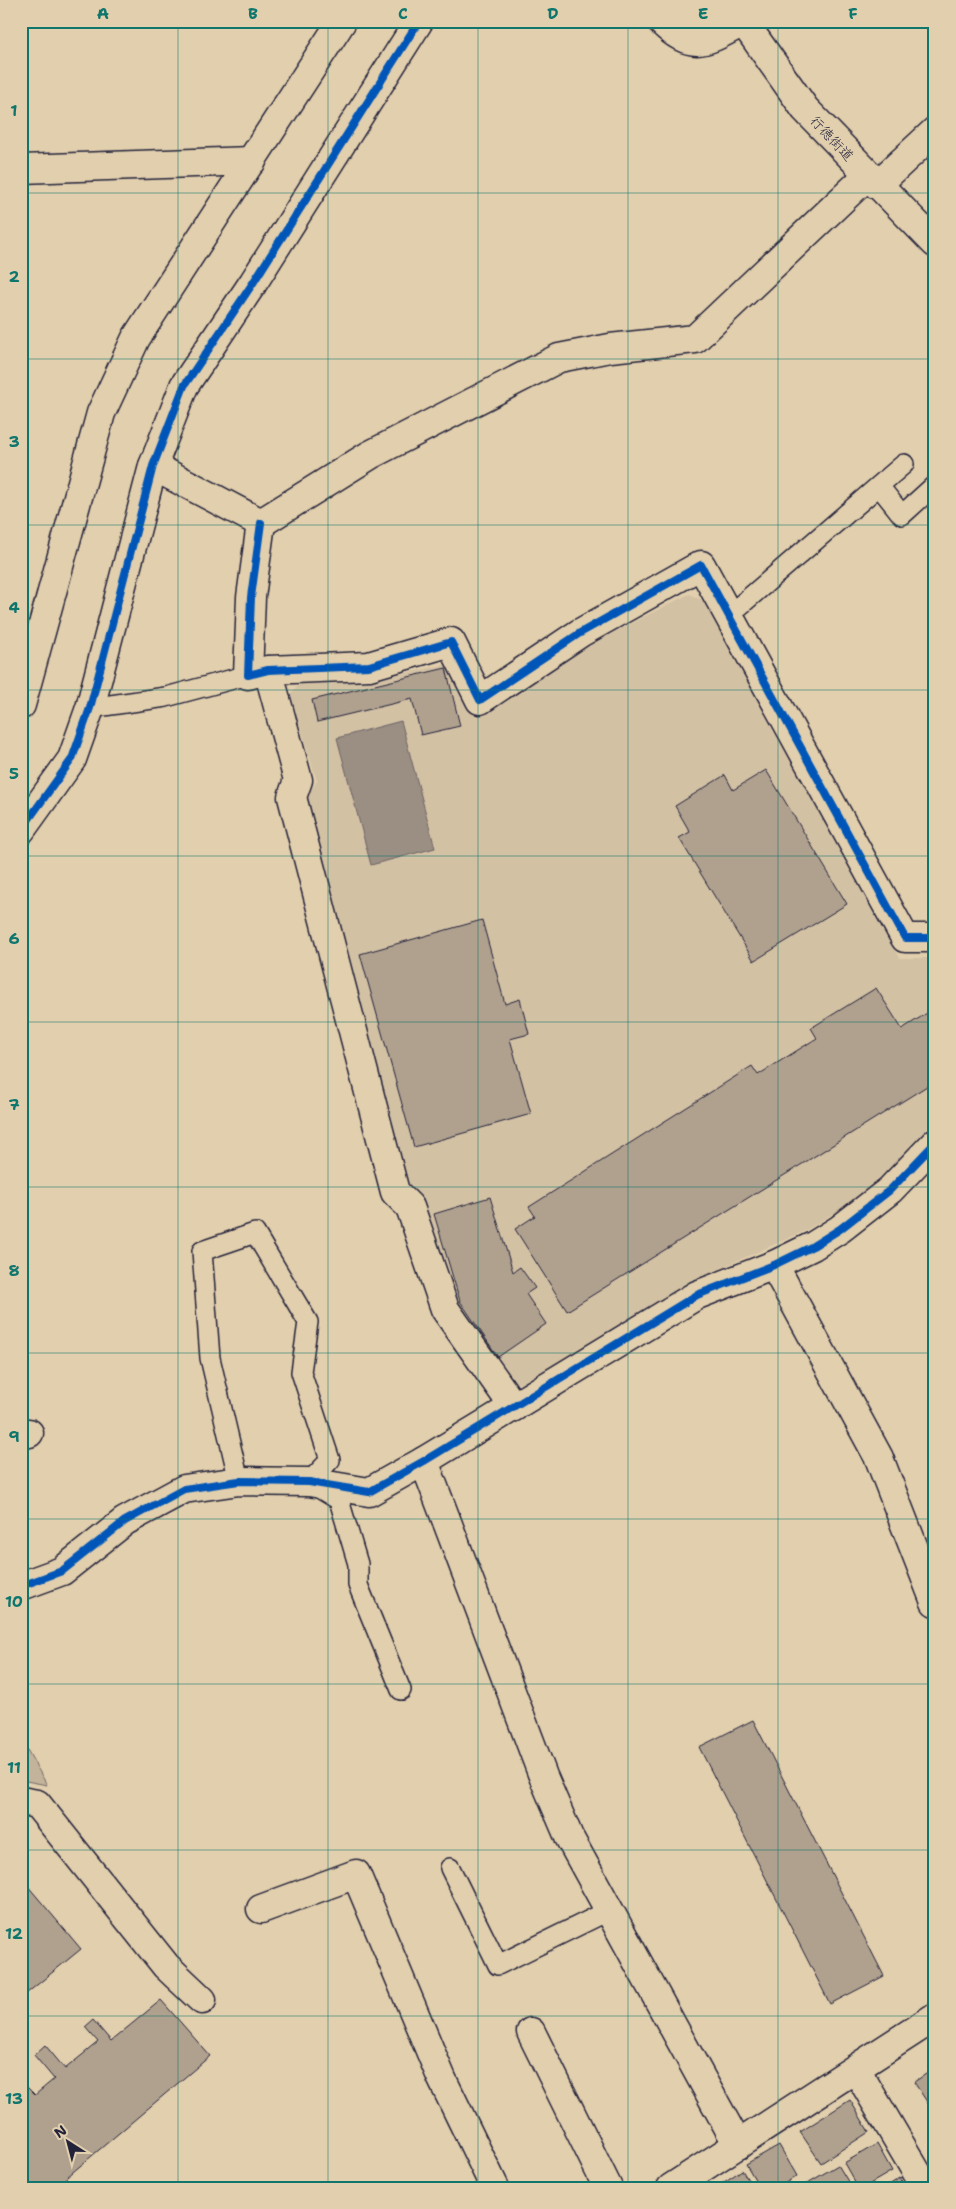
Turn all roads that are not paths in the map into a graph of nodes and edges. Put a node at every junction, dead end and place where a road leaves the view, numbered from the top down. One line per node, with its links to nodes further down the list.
1 (342, 21): 6 (street)
2 (419, 21): 11 (street)
3 (661, 21): 4 (street)
4 (743, 22): 8 (street, 行徳街道)
5 (935, 131): 8 (street)
6 (252, 161): 7 (street); 17 (street)
7 (21, 169)
8 (872, 180): 9 (street, 行徳街道); 14 (street)
9 (935, 243)
10 (904, 464): 13 (lane)
11 (153, 466): 14 (street); 18 (street)
12 (935, 485): 13 (lane)
13 (880, 486): 15 (lane)
14 (261, 522): 16 (street)
15 (728, 616): 16 (street); 20 (street)
16 (258, 672): 18 (lane); 23 (street)
17 (21, 705)
18 (90, 708): 19 (street)
19 (21, 830)
20 (935, 938)
21 (935, 1143): 22 (street)
22 (774, 1265): 23 (street); 28 (street)
23 (514, 1407): 24 (street)
24 (424, 1461): 26 (street); 33 (street)
25 (239, 1481): 26 (street); 26 (lane); 27 (street)
26 (309, 1482): 29 (lane)
27 (21, 1586)
28 (935, 1602)
29 (401, 1690)
30 (21, 1801): 34 (street)
31 (450, 1868): 33 (lane)
32 (261, 1909): 39 (street)
33 (610, 1910): 38 (street)
34 (202, 2000)
35 (935, 2017): 37 (street)
36 (531, 2032): 40 (street)
37 (856, 2069): 38 (street); 42 (street)
38 (738, 2145): 41 (street)
39 (495, 2188)
40 (608, 2188)
41 (671, 2188)
42 (926, 2188)

